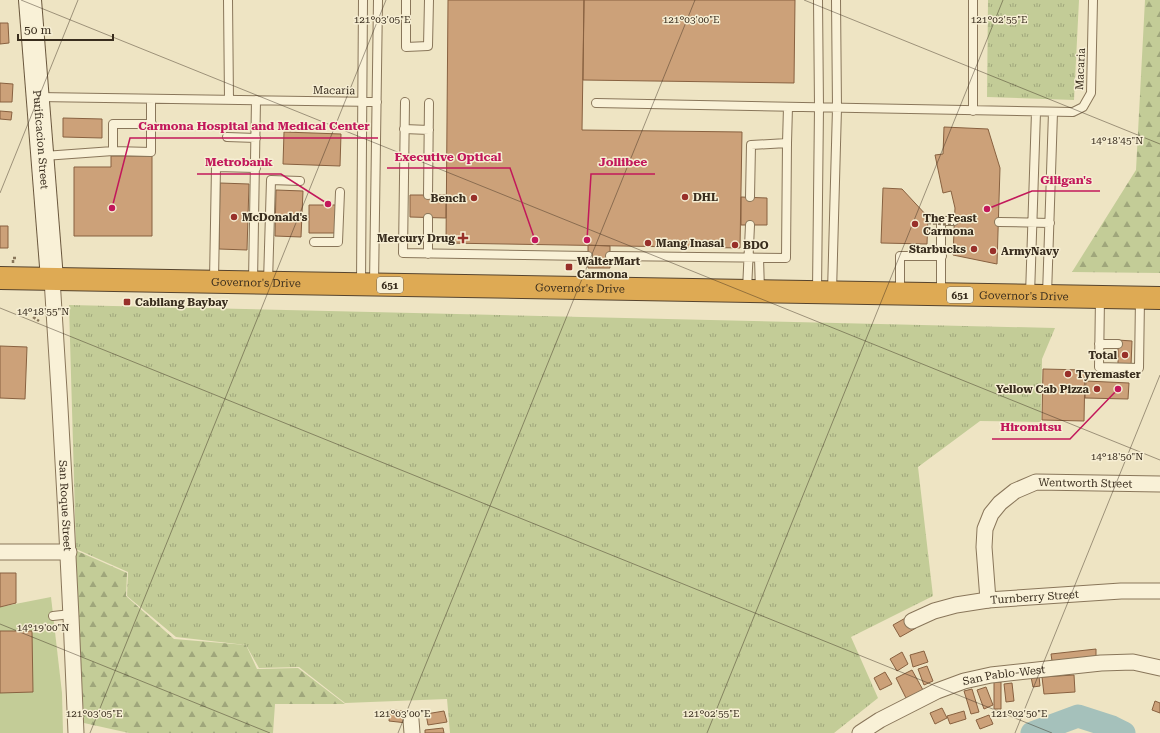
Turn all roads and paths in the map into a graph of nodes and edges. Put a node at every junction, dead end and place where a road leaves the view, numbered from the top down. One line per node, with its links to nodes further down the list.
1 (30, 0): 11 (street, Purificacion Street)
2 (228, 0): 13 (lane)
3 (363, 0): 15 (lane, Macaria)
4 (378, 0): 16 (lane)
5 (406, 0): 6 (lane)
6 (429, 0)
7 (818, 0): 21 (lane)
8 (836, 0): 22 (lane)
9 (973, 0): 23 (lane)
10 (1093, 0): 25 (lane, Macaria)
11 (45, 97): 12 (lane, Macaria); 33 (street, Purificacion Street)
12 (151, 99): 13 (lane, Macaria); 26 (lane)
13 (229, 100): 14 (lane, Macaria)
14 (256, 100): 15 (lane, Macaria); 30 (lane)
15 (362, 102): 16 (lane); 57 (lane)
16 (377, 102): 57 (lane)
17 (404, 102): 27 (lane)
18 (429, 103): 28 (lane)
19 (596, 103): 20 (lane)
20 (788, 107): 21 (lane); 31 (lane)
21 (820, 108): 22 (lane); 59 (lane)
22 (837, 108): 23 (lane); 59 (lane)
23 (973, 111): 24 (lane)
24 (1036, 112): 25 (lane, Macaria); 43 (lane)
25 (1053, 112): 44 (lane)
26 (152, 124): 32 (lane); 32 (lane)
27 (404, 129): 28 (lane); 47 (lane)
28 (429, 130): 37 (lane)
29 (227, 137): 30 (lane)
30 (256, 138): 34 (lane)
31 (787, 143): 38 (lane); 52 (lane)
32 (113, 151): 33 (lane)
33 (42, 157): 54 (street, Purificacion Street)
34 (256, 168): 55 (lane); 56 (lane)
35 (300, 181): 56 (lane)
36 (340, 192): 46 (lane)
37 (428, 195)
38 (750, 197)
39 (428, 218): 47 (lane)
40 (999, 222): 43 (lane)
41 (928, 223): 42 (path, bridge)
42 (954, 223): 50 (lane)
43 (1032, 223): 44 (lane); 62 (lane)
44 (1050, 223): 62 (lane)
45 (750, 225): 51 (lane)
46 (314, 242)
47 (428, 254): 48 (lane)
48 (588, 256)
49 (610, 256): 51 (lane)
50 (942, 256): 60 (lane); 61 (lane)
51 (748, 258): 52 (lane); 58 (lane)
52 (759, 258): 58 (lane)
53 (0, 278): 54 (highway, Governor's Drive / 651)
54 (52, 279): 55 (highway, Governor's Drive / 651); 71 (street, San Roque Street)
55 (214, 282): 56 (highway, Governor's Drive / 651)
56 (261, 283): 57 (highway, Governor's Drive / 651)
57 (367, 284): 58 (highway, Governor's Drive / 651)
58 (753, 291): 59 (highway, Governor's Drive / 651)
59 (825, 292): 60 (highway, Governor's Drive / 651)
60 (900, 294): 61 (highway, Governor's Drive / 651)
61 (941, 294): 62 (highway, Governor's Drive / 651)
62 (1038, 296): 63 (highway, Governor's Drive / 651)
63 (1100, 297): 64 (highway, Governor's Drive / 651); 67 (lane)
64 (1150, 298): 67 (lane)
65 (33, 317): 66 (path)
66 (39, 321)
67 (1099, 344): 68 (lane)
68 (1118, 344)
69 (1160, 484): 73 (street, Wentworth Street)
70 (0, 552): 71 (street)
71 (68, 552): 74 (street, San Roque Street)
72 (1160, 591): 73 (street, Turnberry Street)
73 (988, 600): 76 (street, Turnberry Street)
74 (71, 614): 75 (lane); 78 (street, San Roque Street)
75 (53, 616)
76 (912, 621)
77 (1160, 668): 79 (street, San Pablo-West)
78 (76, 733)
79 (860, 733)

